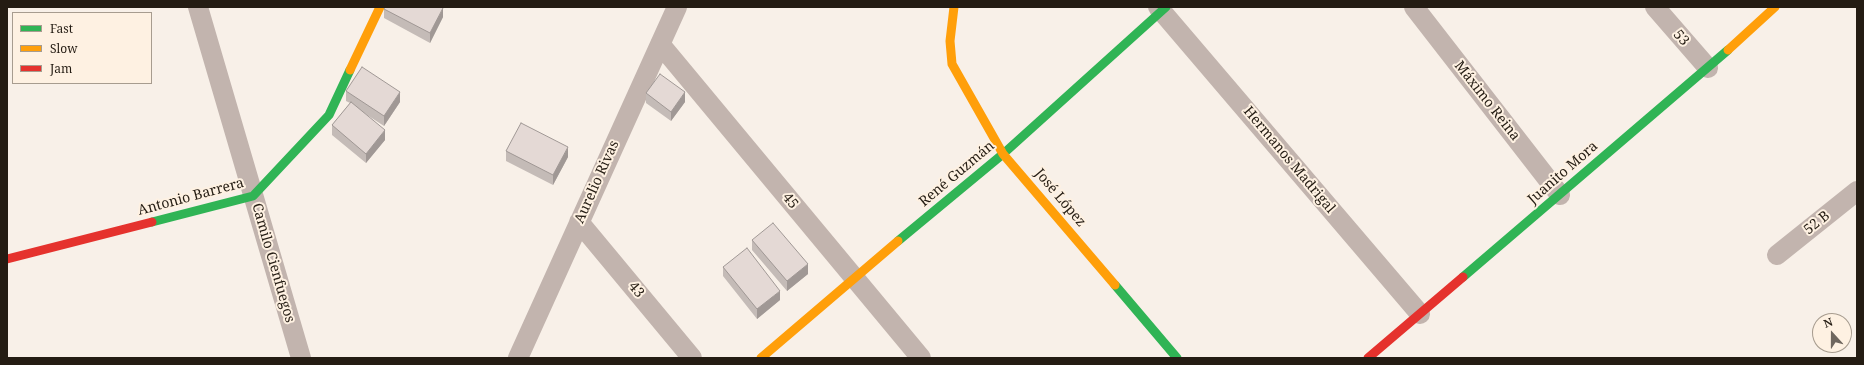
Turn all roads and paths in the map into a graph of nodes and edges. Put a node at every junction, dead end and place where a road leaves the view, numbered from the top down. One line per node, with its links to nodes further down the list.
1 (198, 7): 14 (street, Camilo Cienfuegos)
2 (380, 7): 14 (street, Antonio Barrera)
3 (677, 7): 9 (street, Aurelio Rivas)
4 (954, 7): 11 (street, José López)
5 (1414, 7): 13 (street, Máximo Reina)
6 (1655, 7): 10 (street, 53)
7 (1774, 7): 10 (street, Juanito Mora)
8 (1162, 8): 11 (street, René Guzmán); 19 (street, Hermanos Madrigal)
9 (660, 44): 15 (street, Aurelio Rivas); 18 (street, 45)
10 (1708, 68): 13 (street, Juanito Mora)
11 (1003, 154): 18 (street, René Guzmán); 25 (street, José López)
12 (1857, 191): 16 (street, 52 B)
13 (1560, 195): 19 (street, Juanito Mora)
14 (253, 196): 17 (street, Antonio Barrera); 20 (street, Camilo Cienfuegos)
15 (579, 222): 21 (street, Aurelio Rivas); 22 (street, 43)
16 (1777, 255)
17 (7, 259)
18 (853, 278): 23 (street, René Guzmán); 24 (street, 45)
19 (1420, 314): 26 (street, Juanito Mora)
20 (301, 358)
21 (518, 358)
22 (692, 358)
23 (761, 358)
24 (921, 358)
25 (1177, 358)
26 (1368, 358)

